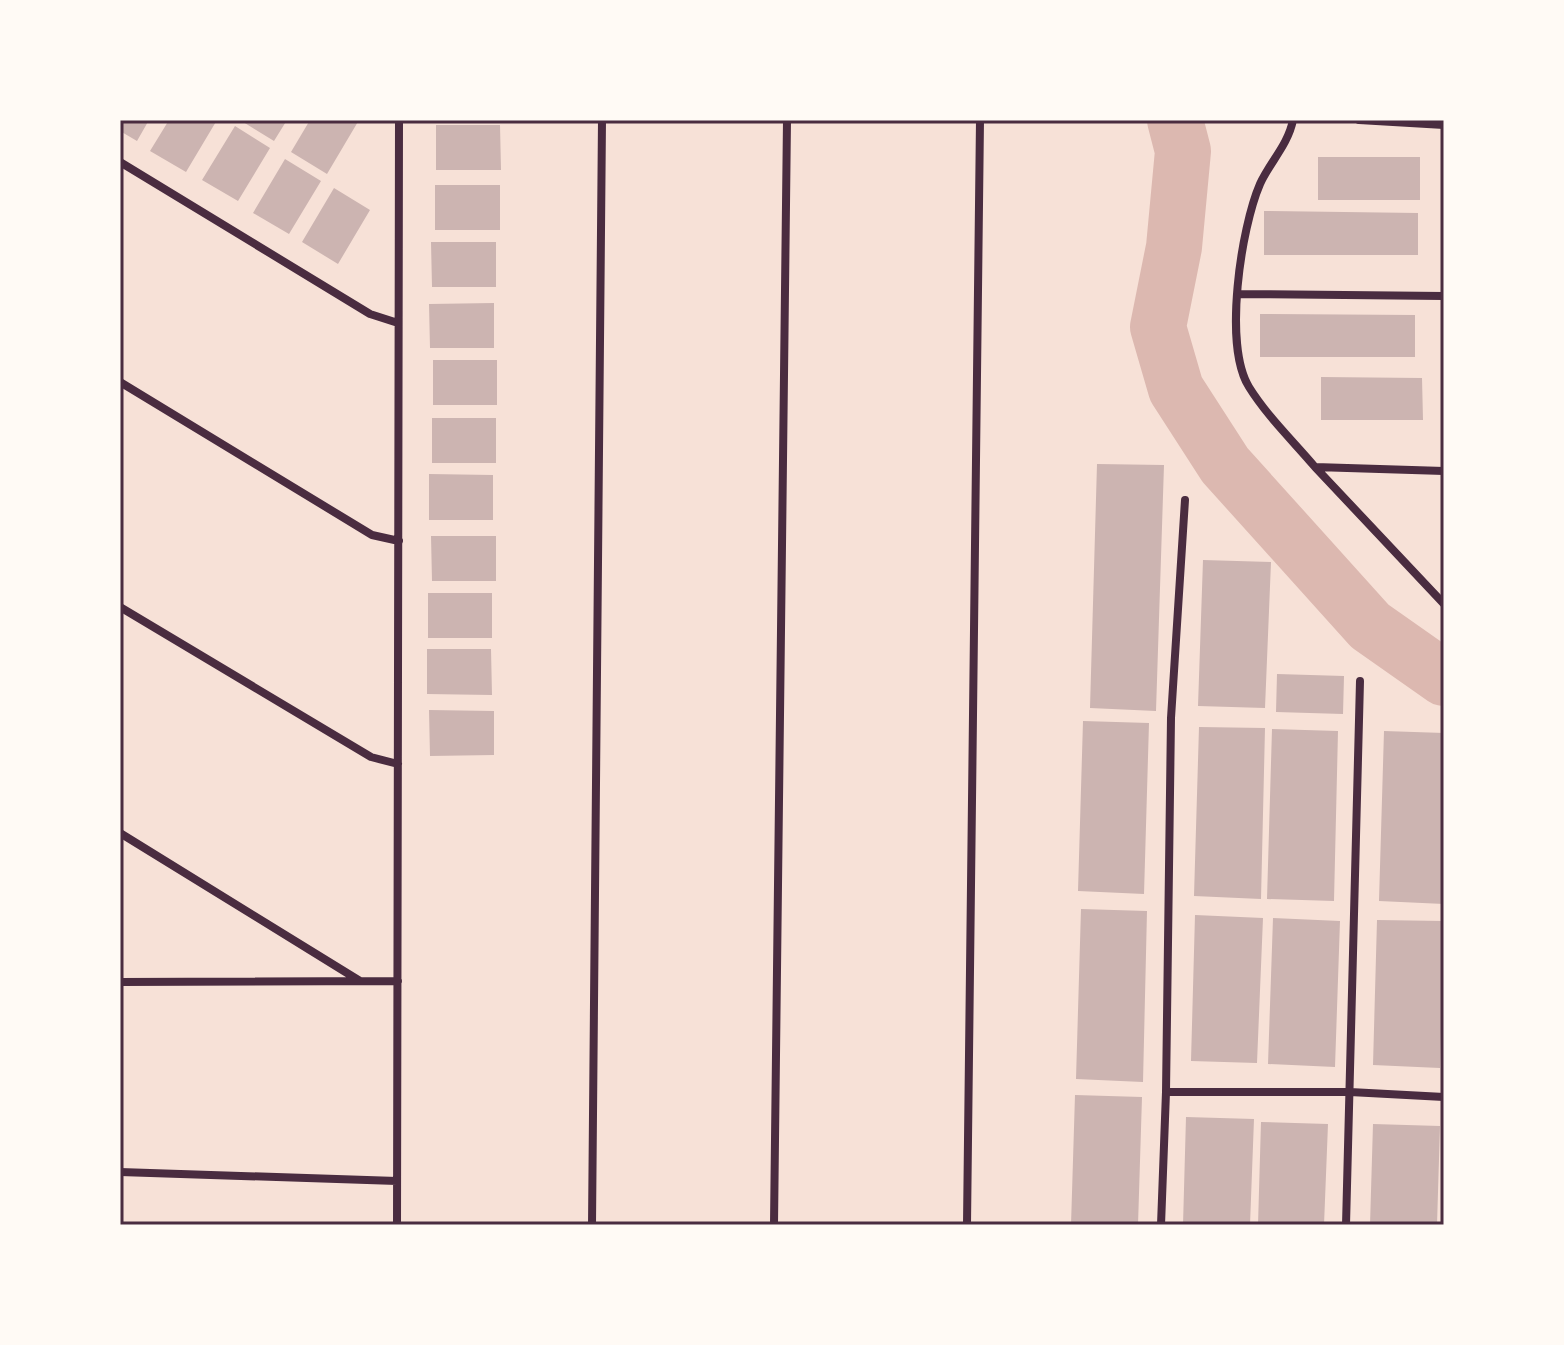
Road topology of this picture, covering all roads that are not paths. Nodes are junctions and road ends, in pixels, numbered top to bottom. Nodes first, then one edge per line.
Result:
1 (399, 120) edge
2 (602, 120) edge
3 (787, 120) edge
4 (980, 120) edge
5 (1293, 120) edge
6 (1359, 120) edge
7 (1444, 125) edge
8 (120, 162) edge
9 (1238, 294) junction
10 (1444, 296) edge
11 (398, 323) junction
12 (120, 382) edge
13 (1315, 467) junction
14 (1444, 471) edge
15 (1185, 500) dead end
16 (399, 541) junction
17 (1444, 604) edge
18 (120, 607) edge
19 (1360, 681) dead end
20 (398, 764) junction
21 (120, 833) edge
22 (360, 981) junction
23 (398, 981) junction
24 (120, 982) edge
25 (1166, 1092) junction
26 (1350, 1092) junction
27 (1444, 1097) edge
28 (120, 1172) edge
29 (397, 1181) junction
30 (397, 1225) edge
31 (592, 1225) edge
32 (774, 1225) edge
33 (967, 1225) edge
34 (1161, 1225) edge
35 (1346, 1225) edge

1 - 11 street
2 - 31 street
3 - 32 street
4 - 33 street
5 - 9 street
6 - 7 street
8 - 11 street
9 - 10 street
9 - 13 street
11 - 16 street
12 - 16 street
13 - 14 street
13 - 17 street
15 - 25 street
16 - 20 street
18 - 20 street
19 - 26 street
20 - 23 street
21 - 22 street
22 - 23 street
22 - 24 street
23 - 29 street
25 - 26 street
25 - 34 street
26 - 27 street
26 - 35 street
28 - 29 street
29 - 30 street

